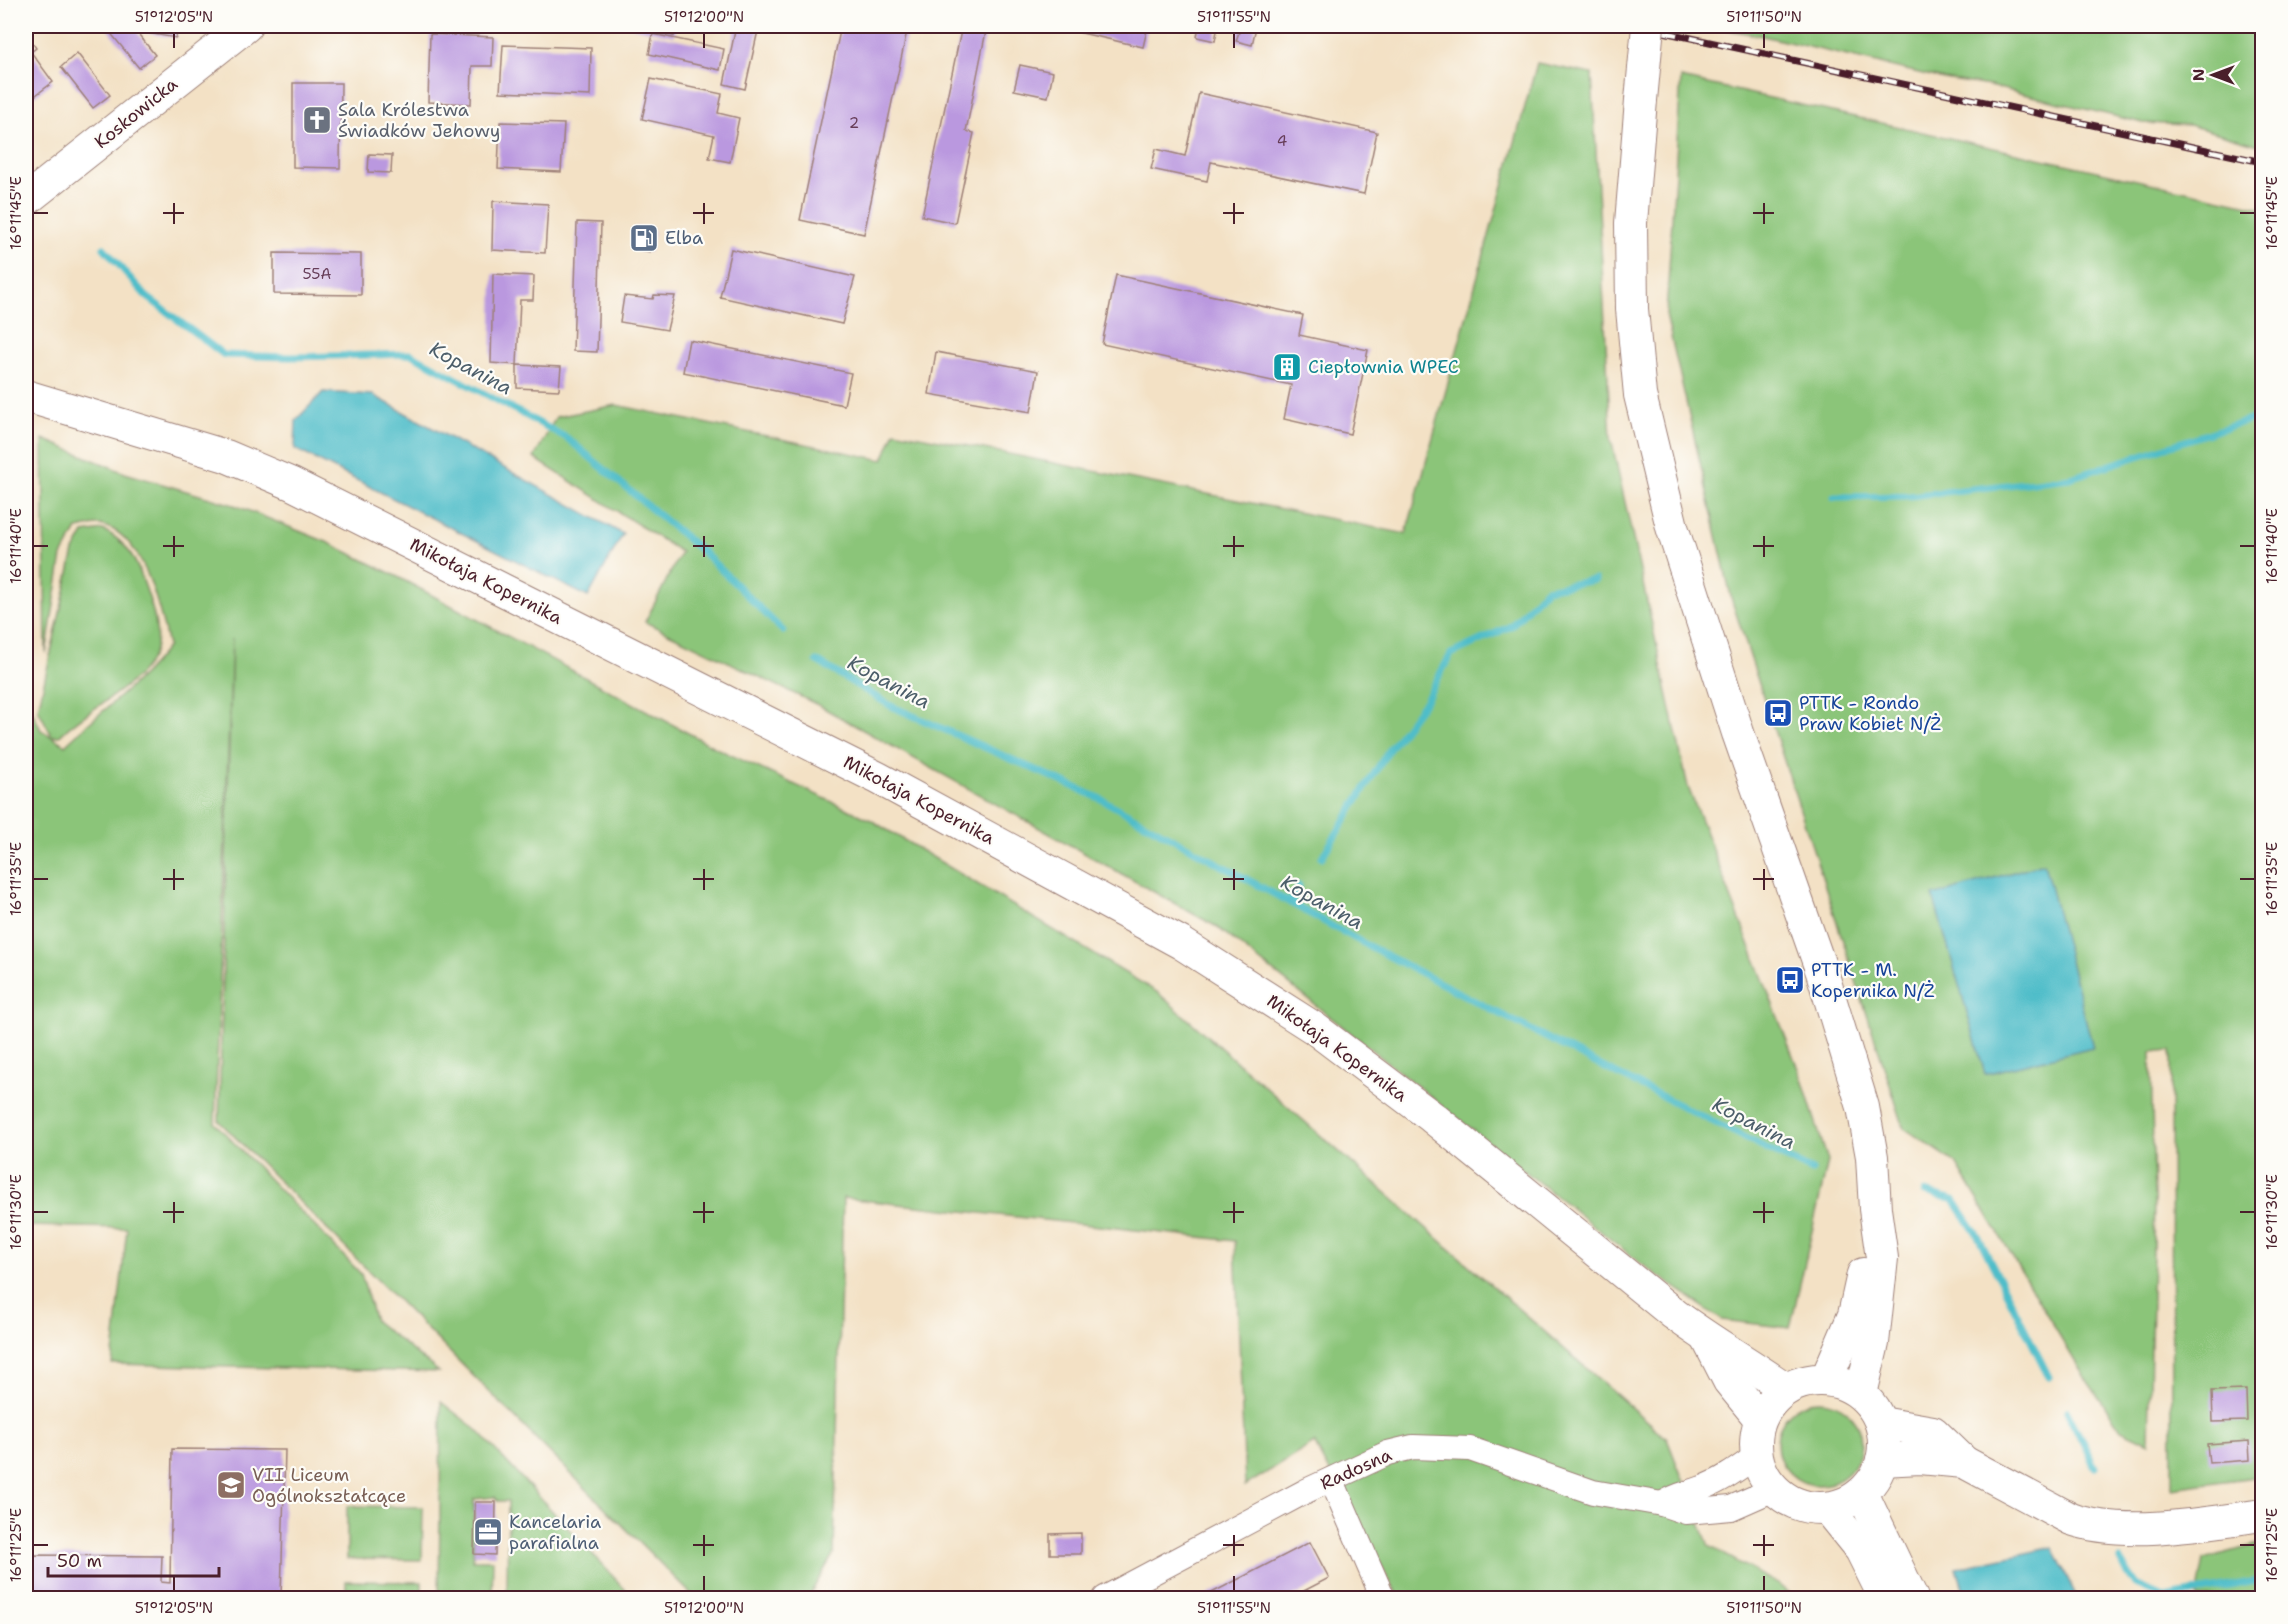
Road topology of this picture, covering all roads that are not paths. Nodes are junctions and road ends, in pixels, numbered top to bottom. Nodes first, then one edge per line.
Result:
1 (246, 26) edge
2 (1648, 26) edge
3 (26, 200) edge
4 (26, 381) edge
5 (38, 399) edge
6 (1875, 1209) junction
7 (1708, 1340) junction
8 (1826, 1380) junction
9 (1786, 1389) junction
10 (1860, 1394) junction
11 (1760, 1419) junction
12 (1881, 1423) junction
13 (1756, 1456) junction
14 (1882, 1460) junction
15 (1964, 1462) junction
16 (1332, 1481) junction
17 (1774, 1490) junction
18 (1862, 1493) junction
19 (1662, 1504) junction
20 (1827, 1508) junction
21 (2262, 1515) edge
22 (1380, 1598) edge
23 (1105, 1599) edge
24 (1885, 1599) edge
25 (1912, 1599) edge

1 - 3 street, Koskowicka
2 - 6 street, bridge
4 - 5 street, Mikołaja Kopernika
5 - 7 street, Mikołaja Kopernika
6 - 8 street
6 - 10 street
7 - 9 street, Mikołaja Kopernika
7 - 11 street, Mikołaja Kopernika
8 - 9 street
8 - 10 street
9 - 11 street
10 - 12 street
11 - 13 street
12 - 14 street
12 - 15 street
13 - 17 street
13 - 19 street
14 - 15 street
14 - 18 street
15 - 21 street
16 - 19 street, Radosna
16 - 22 street
16 - 23 street, Radosna
17 - 19 street, Radosna
17 - 20 street
18 - 20 street
18 - 25 street
20 - 24 street

